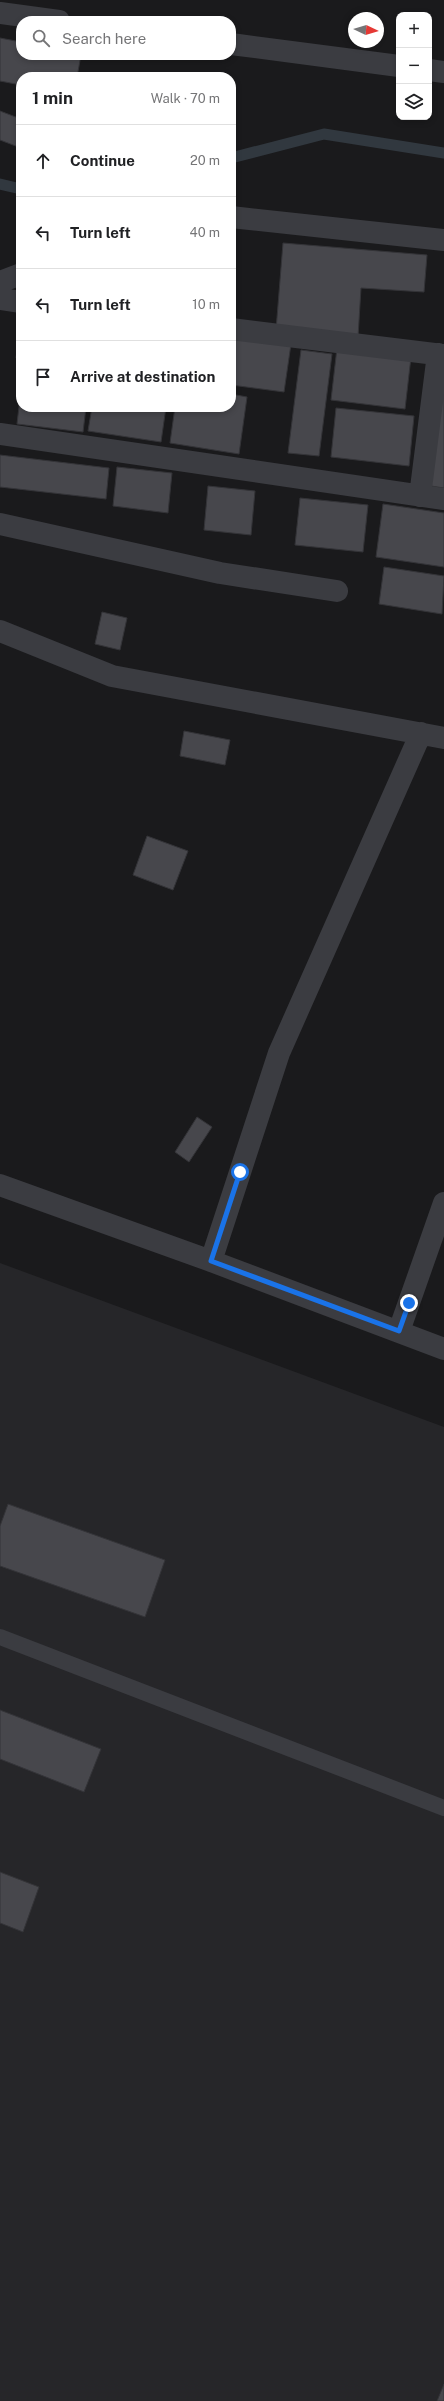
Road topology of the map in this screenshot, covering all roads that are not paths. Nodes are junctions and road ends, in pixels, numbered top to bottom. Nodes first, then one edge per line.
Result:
1 (0, 13) edge
2 (22, 16) edge
3 (236, 45) edge
4 (396, 66) edge
5 (432, 70) edge
6 (444, 72) edge
7 (236, 218) edge
8 (444, 240) edge
9 (16, 276) edge
10 (0, 282) edge
11 (0, 299) edge
12 (16, 301) edge
13 (236, 330) edge
14 (441, 354) edge
15 (0, 434) edge
16 (420, 496) junction
17 (444, 499) edge
18 (0, 524) edge
19 (336, 591) dead end
20 (0, 631) edge
21 (421, 733) junction
22 (444, 738) edge
23 (0, 1185) edge
24 (444, 1203) edge
25 (211, 1261) junction
26 (399, 1331) junction
27 (444, 1349) edge
28 (0, 1637) edge
29 (444, 1808) edge

1 - 2 street
3 - 4 street
5 - 6 street
7 - 8 street
9 - 10 street
11 - 12 street
13 - 14 street
14 - 16 street
15 - 16 street
16 - 17 street
18 - 19 street
20 - 21 street
21 - 22 street
21 - 25 street
23 - 25 street
24 - 26 street
25 - 26 street
26 - 27 street
28 - 29 lane

